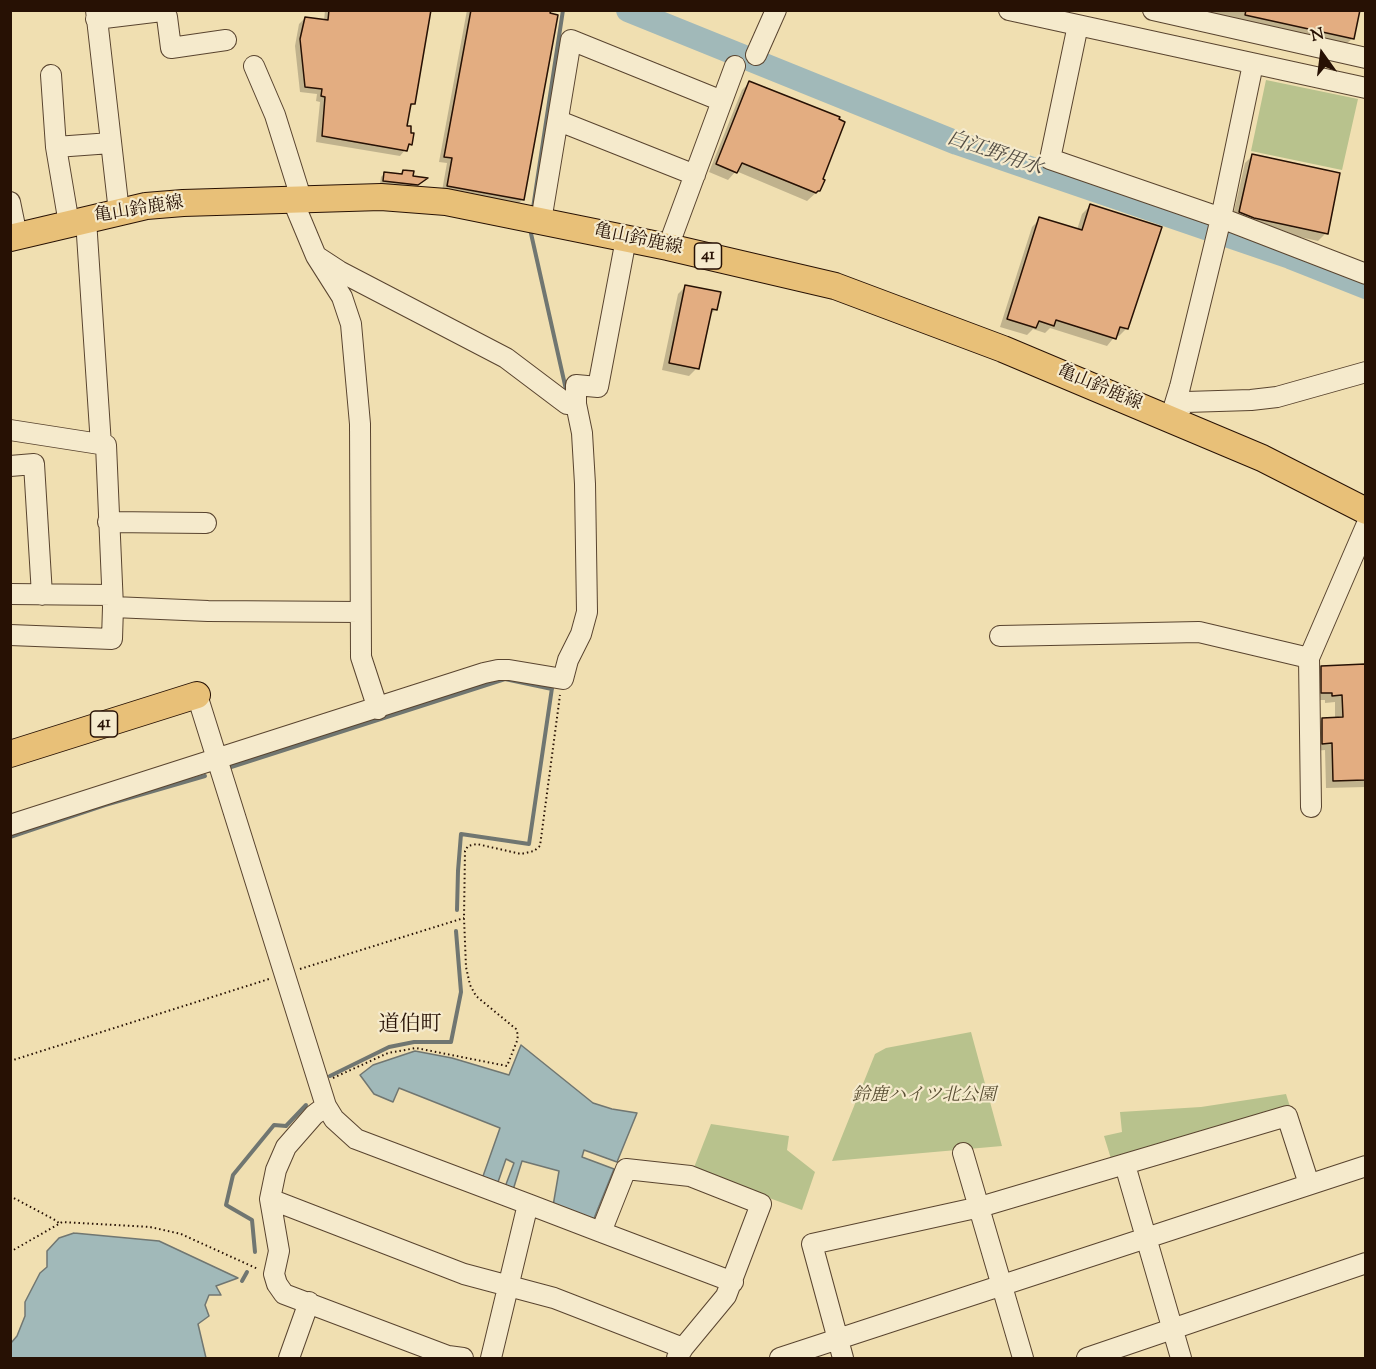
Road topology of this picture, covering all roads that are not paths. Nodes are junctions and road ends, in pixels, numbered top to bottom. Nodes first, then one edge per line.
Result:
1 (1009, 10) edge
2 (1153, 10) edge
3 (773, 11) edge
4 (96, 15) edge
5 (1078, 25) junction
6 (226, 40) dead end
7 (756, 55) dead end
8 (1365, 58) edge
9 (1253, 64) junction
10 (254, 66) dead end
11 (735, 66) dead end
12 (1365, 67) edge
13 (51, 75) dead end
14 (1364, 88) edge
15 (722, 101) junction
16 (559, 121) junction
17 (111, 143) junction
18 (56, 147) junction
19 (695, 175) junction
20 (297, 201) junction
21 (10, 202) edge
22 (119, 212) junction
23 (541, 221) junction
24 (77, 222) junction
25 (1218, 227) junction
26 (14, 237) edge
27 (626, 239) junction
28 (668, 247) junction
29 (316, 256) junction
30 (1365, 274) edge
31 (1365, 372) edge
32 (576, 404) junction
33 (1170, 420) junction
34 (10, 430) edge
35 (101, 445) junction
36 (10, 465) edge
37 (1365, 511) edge
38 (108, 522) junction
39 (206, 523) dead end
40 (1365, 526) edge
41 (10, 594) edge
42 (42, 595) junction
43 (112, 601) junction
44 (360, 612) junction
45 (10, 635) edge
46 (1000, 636) dead end
47 (1309, 658) junction
48 (197, 695) joint
49 (378, 709) junction
50 (10, 754) edge
51 (217, 760) junction
52 (1311, 807) dead end
53 (10, 825) edge
54 (326, 1106) junction
55 (963, 1153) dead end
56 (1125, 1165) junction
57 (1365, 1166) edge
58 (1309, 1184) junction
59 (270, 1199) junction
60 (528, 1204) junction
61 (980, 1207) junction
62 (601, 1232) junction
63 (1147, 1239) junction
64 (1365, 1263) edge
65 (733, 1282) junction
66 (509, 1285) junction
67 (1002, 1286) junction
68 (309, 1302) junction
69 (1173, 1330) junction
70 (841, 1349) edge
71 (680, 1353) edge
72 (289, 1359) edge
73 (463, 1359) edge
74 (491, 1359) edge
75 (780, 1359) edge
76 (1023, 1359) edge
77 (1087, 1359) edge
78 (1181, 1359) edge

1 - 5 street
2 - 8 street
3 - 7 street
4 - 6 street
4 - 17 street
5 - 9 street
5 - 25 street
9 - 14 street
9 - 25 street
10 - 20 street
11 - 15 street
12 - 14 street
13 - 18 street
15 - 16 street
15 - 19 street
16 - 19 street
16 - 23 street
17 - 18 street
17 - 22 street
18 - 24 street
19 - 28 street
20 - 22 main road, 亀山鈴鹿線 / 41
20 - 23 main road, 亀山鈴鹿線 / 41
20 - 29 street
21 - 26 street
22 - 24 main road, 亀山鈴鹿線 / 41
23 - 27 main road, 亀山鈴鹿線 / 41
24 - 26 main road, 亀山鈴鹿線 / 41
24 - 35 street
25 - 30 street
25 - 33 street
27 - 28 main road, 亀山鈴鹿線 / 41
27 - 32 street
28 - 33 main road, 亀山鈴鹿線 / 41
29 - 32 street
29 - 44 street
31 - 33 street
32 - 49 street
33 - 37 main road, 亀山鈴鹿線 / 41
34 - 35 street
35 - 38 street
36 - 42 street
38 - 39 street
38 - 43 street
40 - 47 street
41 - 42 street
42 - 43 street
43 - 44 street
43 - 45 street
44 - 49 street
46 - 47 street
47 - 52 street
48 - 50 main road, 41
48 - 51 street
49 - 51 street
51 - 53 street
51 - 54 street
54 - 59 street
54 - 60 street
55 - 61 street
56 - 58 street
56 - 61 street
56 - 63 street
57 - 58 street
58 - 63 street
59 - 66 street
59 - 68 street
60 - 62 street
60 - 66 street
61 - 67 street
61 - 70 street
62 - 65 street
62 - 65 street
63 - 67 street
63 - 69 street
64 - 69 street
65 - 71 street
66 - 71 street
66 - 74 street
67 - 70 street
67 - 76 street
68 - 72 street
68 - 73 street
69 - 77 street
69 - 78 street
70 - 75 street

